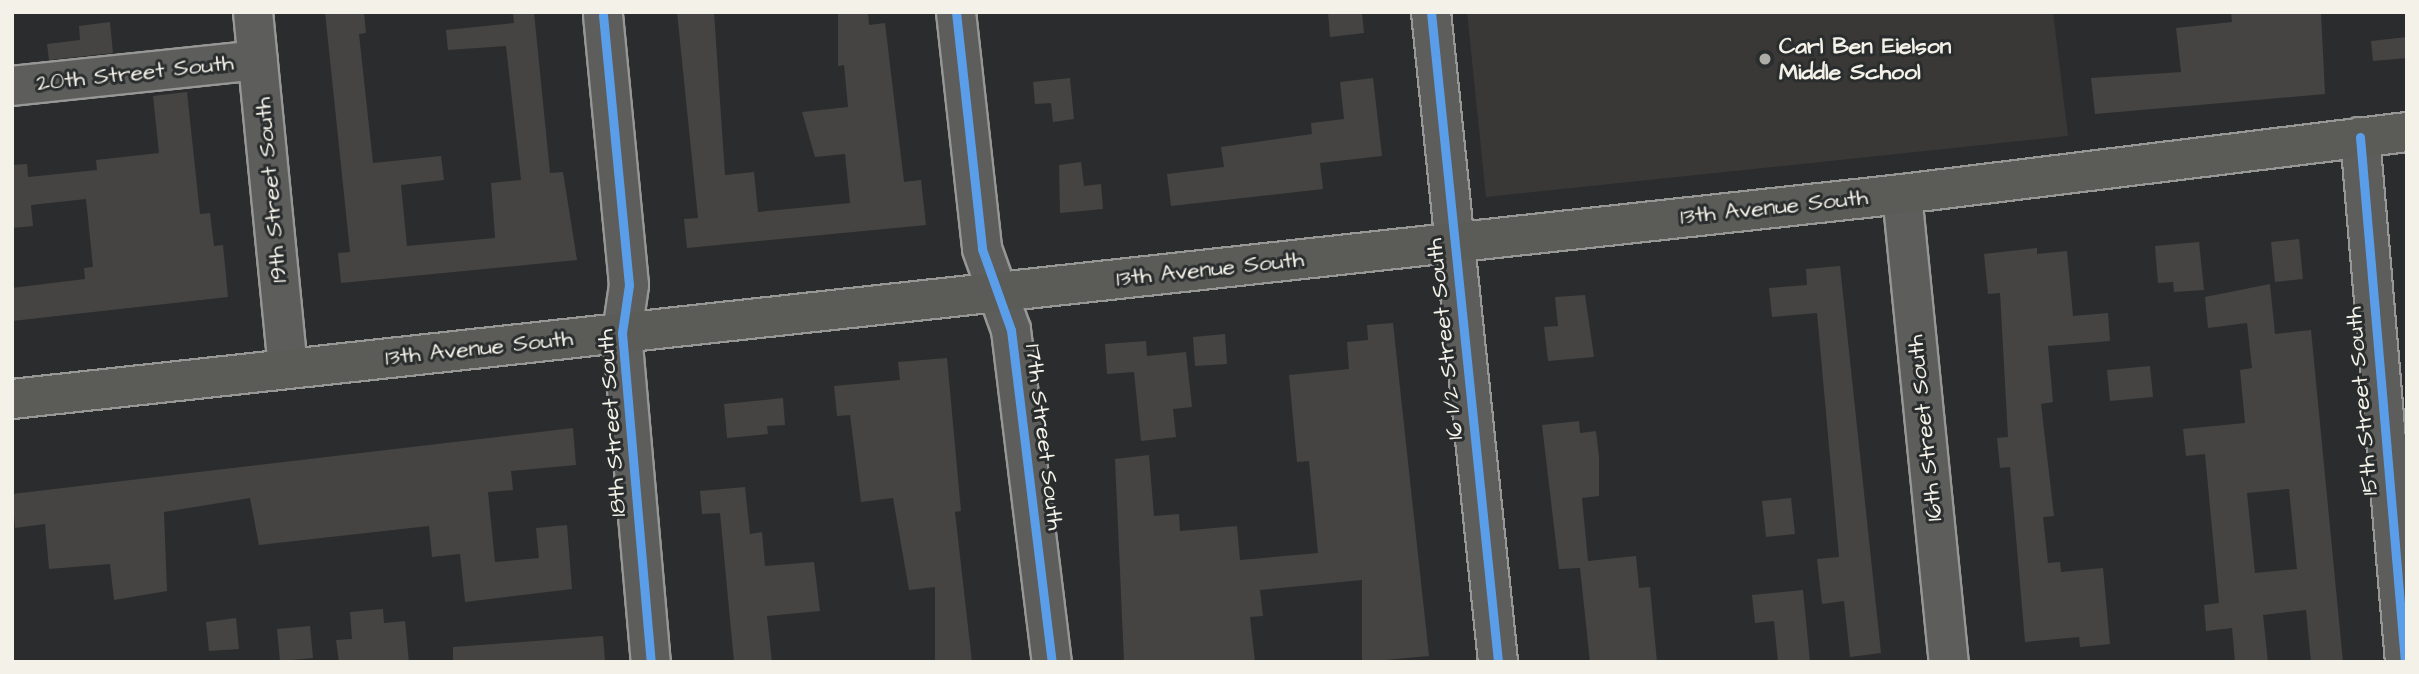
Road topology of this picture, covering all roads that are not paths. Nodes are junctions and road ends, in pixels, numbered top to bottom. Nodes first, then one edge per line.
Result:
1 (253, 12) edge
2 (956, 12) edge
3 (1431, 12) edge
4 (603, 15) dead end
5 (258, 60) junction
6 (12, 86) edge
7 (2407, 132) edge
8 (2360, 137) junction
9 (1902, 194) junction
10 (1454, 242) junction
11 (997, 292) junction
12 (622, 333) junction
13 (288, 368) junction
14 (12, 399) edge
15 (651, 662) edge
16 (1052, 662) edge
17 (1498, 662) edge
18 (1949, 662) edge
19 (2405, 662) edge

1 - 5 street, 19th Street South
2 - 11 street, 17th Street South
3 - 10 street, 16 1/2 Street South
4 - 12 street, 18th Street South
5 - 6 street, 20th Street South
5 - 13 street, 19th Street South
7 - 8 main road, 13th Avenue South
8 - 9 main road, 13th Avenue South
8 - 19 street, 15th Street South
9 - 10 main road, 13th Avenue South
9 - 18 street, 16th Street South
10 - 11 main road, 13th Avenue South
10 - 17 street, 16 1/2 Street South
11 - 12 main road, 13th Avenue South
11 - 16 street, 17th Street South
12 - 13 main road, 13th Avenue South
12 - 15 street, 18th Street South
13 - 14 main road, 13th Avenue South

